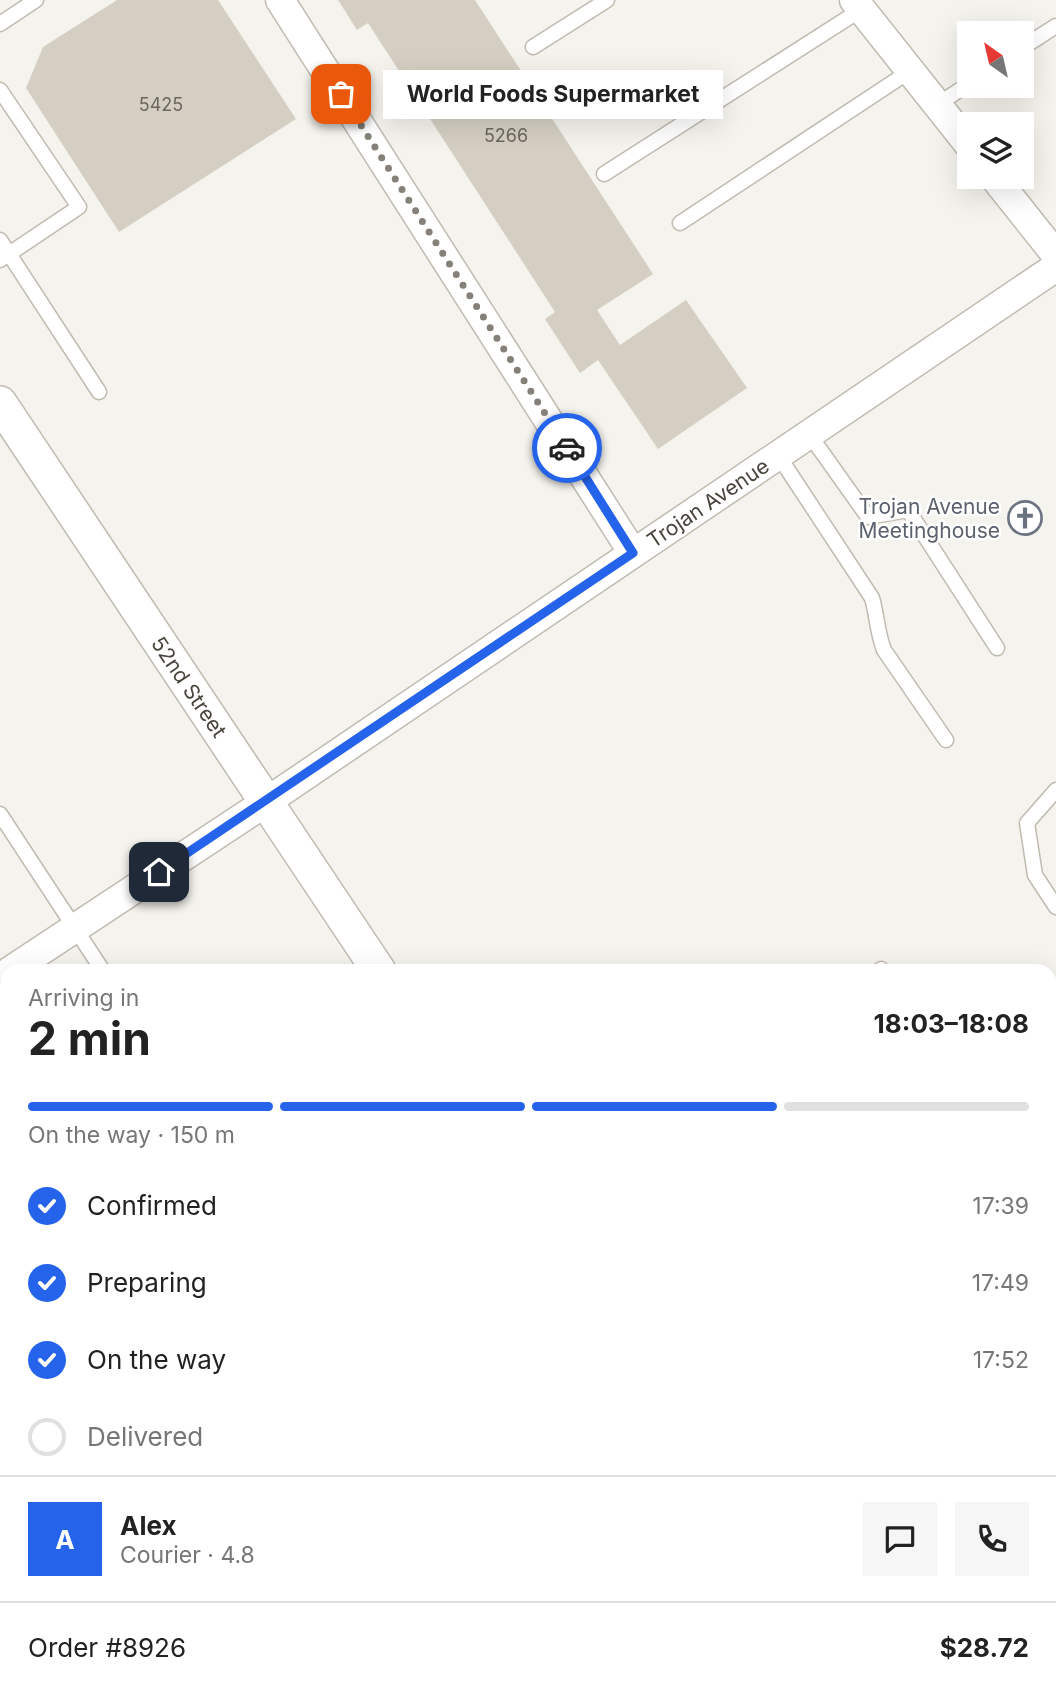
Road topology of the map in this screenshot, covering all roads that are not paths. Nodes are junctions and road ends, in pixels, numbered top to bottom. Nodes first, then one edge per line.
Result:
1 (36, 0) edge
2 (281, 0) edge
3 (607, 0) edge
4 (858, 4) edge
5 (0, 24) edge
6 (1056, 26) edge
7 (1034, 40) edge
8 (533, 47) dead end
9 (910, 71) junction
10 (0, 90) edge
11 (957, 92) edge
12 (937, 105) junction
13 (957, 130) edge
14 (604, 174) dead end
15 (1004, 189) edge
16 (680, 223) dead end
17 (0, 240) edge
18 (1056, 255) edge
19 (5, 257) edge
20 (1056, 267) edge
21 (99, 392) dead end
22 (0, 403) edge
23 (809, 434) junction
24 (778, 455) junction
25 (633, 553) junction
26 (998, 648) dead end
27 (946, 740) dead end
28 (1056, 790) edge
29 (266, 802) junction
30 (0, 814) edge
31 (1056, 906) edge
32 (75, 928) junction
33 (20, 964) edge
34 (98, 964) edge
35 (374, 964) edge

1 - 5 lane
2 - 25 street
3 - 8 lane
4 - 9 street
4 - 14 lane
6 - 7 lane
9 - 12 street
9 - 16 lane
10 - 19 lane
11 - 12 lane
12 - 13 street
15 - 18 street
17 - 19 lane
19 - 21 lane
20 - 23 street, Trojan Avenue
22 - 29 street, 52nd Street
23 - 24 street, Trojan Avenue
23 - 26 lane
24 - 25 street, Trojan Avenue
24 - 27 lane
25 - 29 street, Trojan Avenue
28 - 31 lane
29 - 32 street, Trojan Avenue
29 - 35 street, 52nd Street
30 - 32 lane
32 - 33 street, Trojan Avenue
32 - 34 lane

